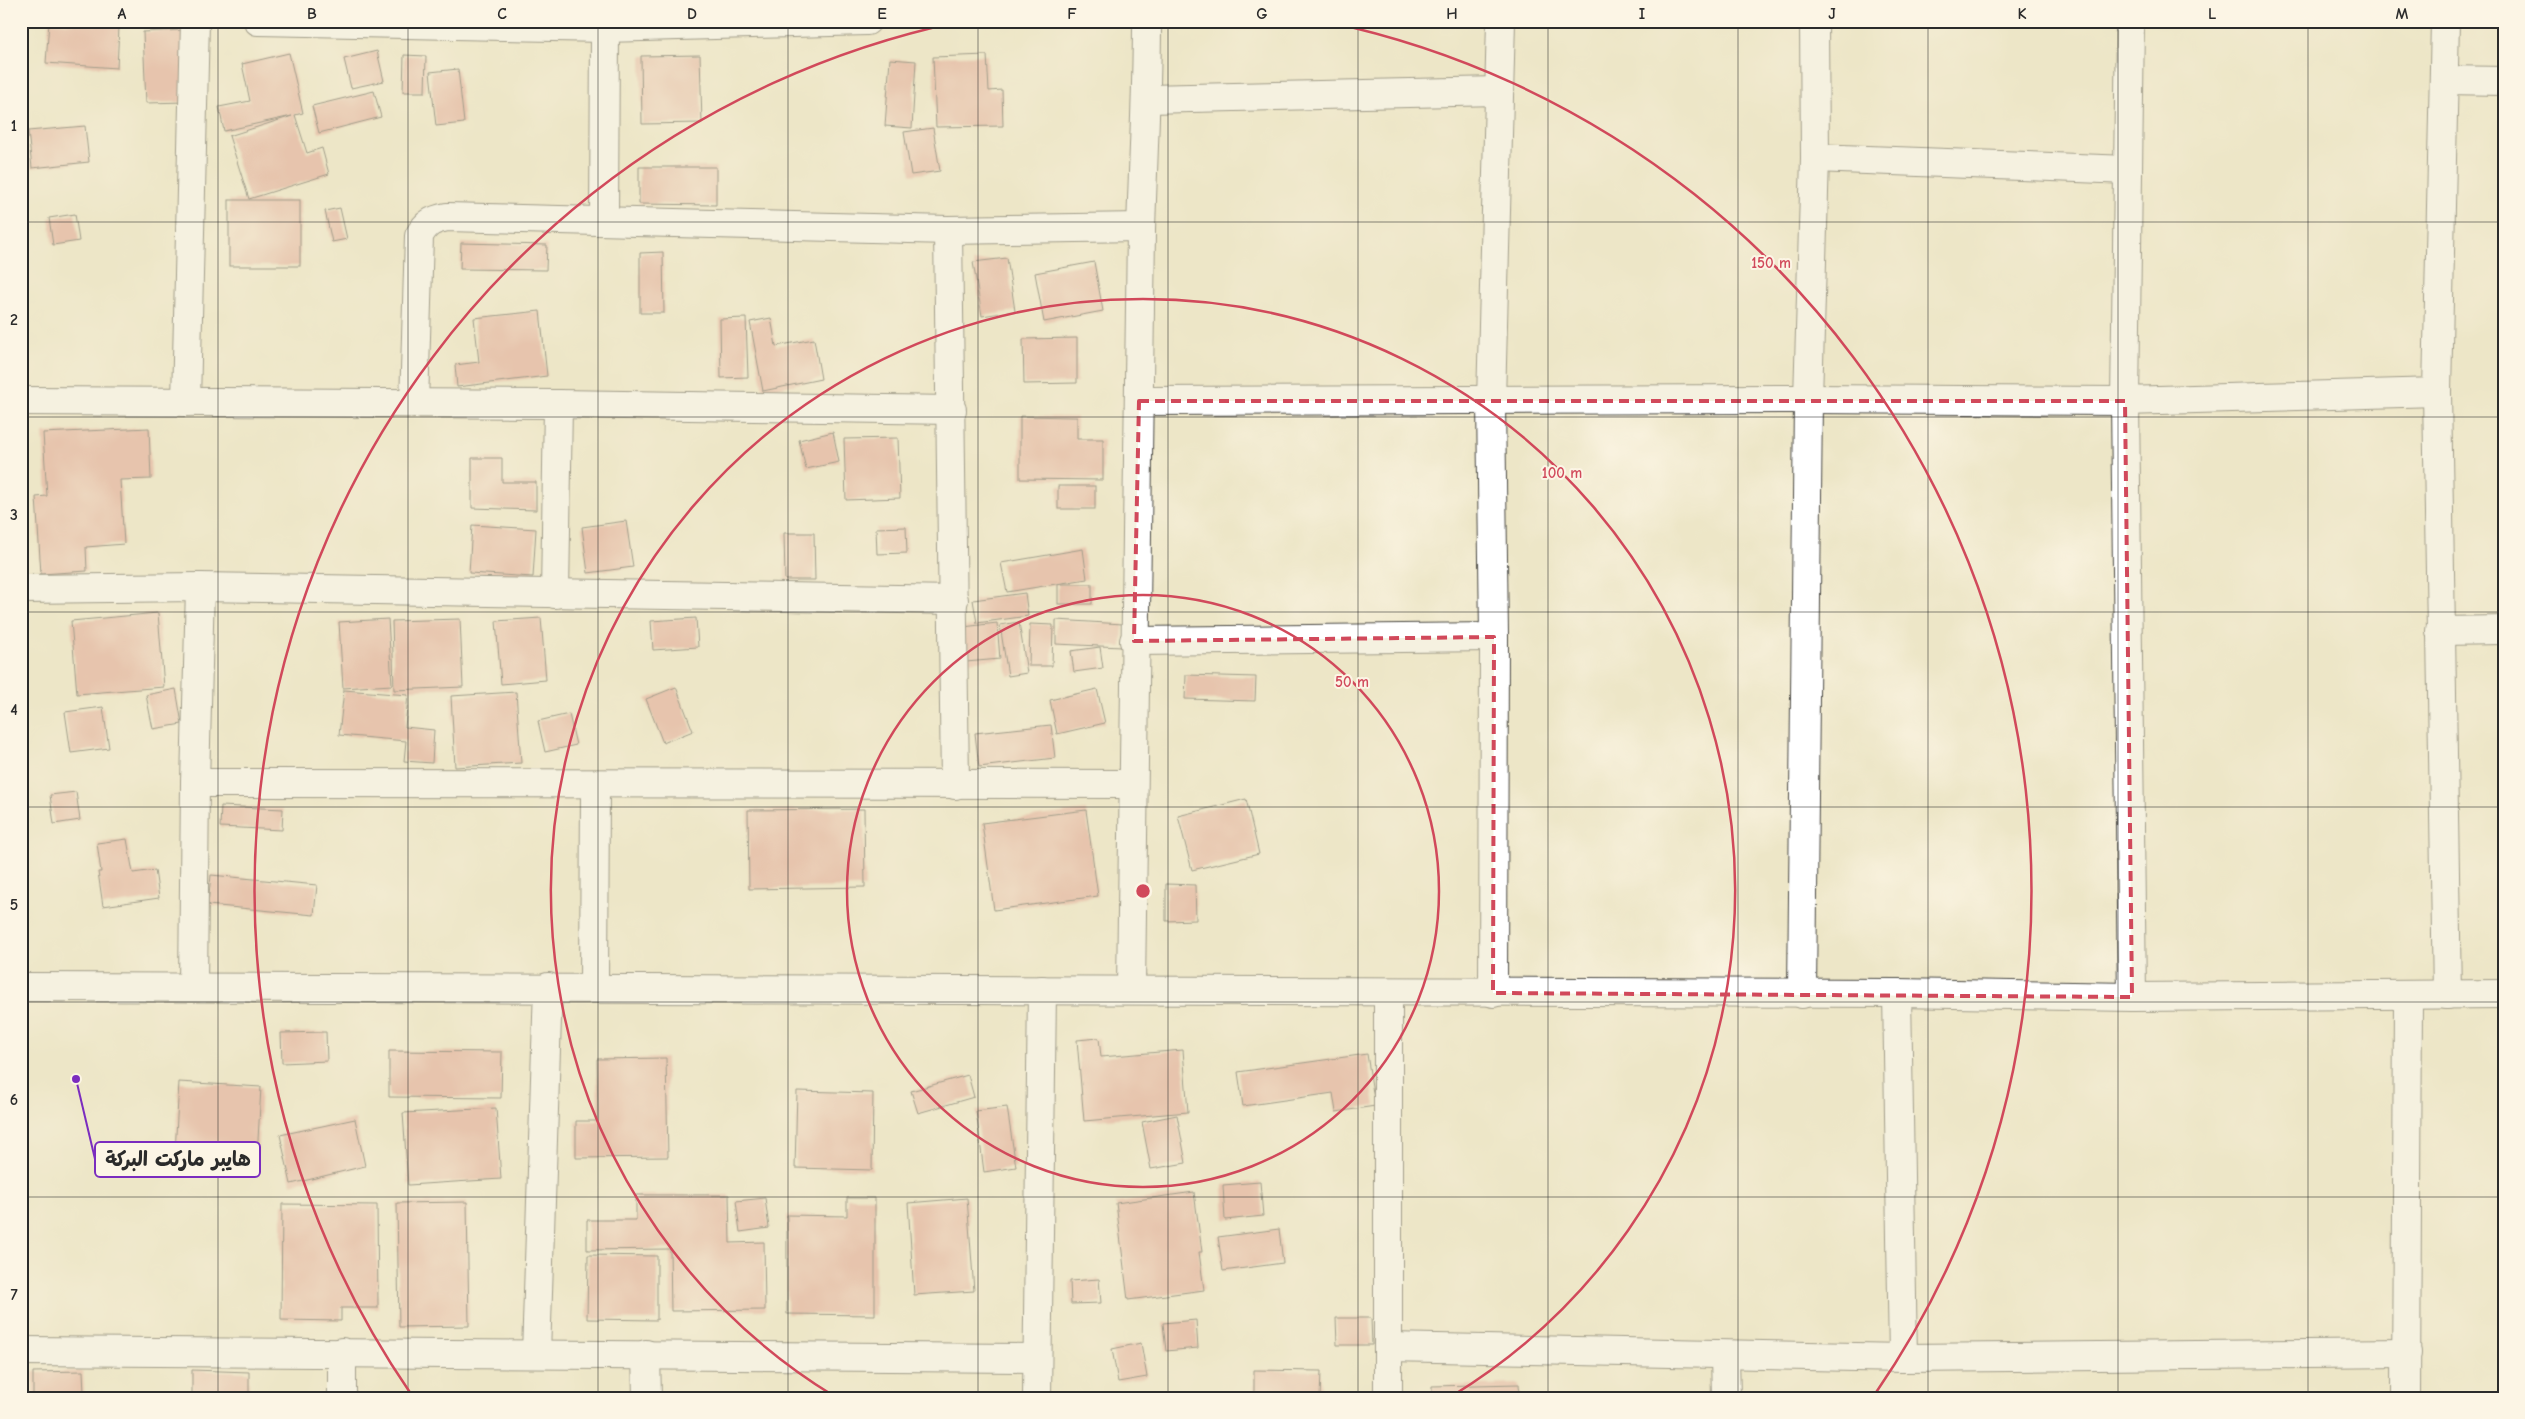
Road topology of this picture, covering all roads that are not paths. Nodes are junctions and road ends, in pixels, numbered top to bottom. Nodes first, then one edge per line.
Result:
1 (195, 21) edge
2 (258, 21) edge
3 (867, 21) edge
4 (1147, 21) edge
5 (1501, 21) edge
6 (1814, 21) edge
7 (2130, 21) edge
8 (2444, 21) edge
9 (605, 28) junction
10 (2444, 80) junction
11 (2504, 81) edge
12 (1499, 91) junction
13 (1148, 99) junction
14 (1815, 158) junction
15 (2128, 170) junction
16 (604, 221) junction
17 (1141, 227) junction
18 (948, 230) junction
19 (2437, 392) junction
20 (1808, 398) junction
21 (21, 401) edge
22 (1139, 401) junction
23 (1491, 401) junction
24 (2125, 401) junction
25 (186, 402) junction
26 (414, 404) junction
27 (558, 404) junction
28 (952, 410) junction
29 (200, 587) junction
30 (21, 589) edge
31 (555, 594) junction
32 (954, 600) junction
33 (2504, 630) edge
34 (2440, 631) junction
35 (1494, 638) junction
36 (1134, 641) junction
37 (195, 783) junction
38 (596, 784) junction
39 (1132, 784) junction
40 (955, 785) junction
41 (21, 987) edge
42 (193, 987) junction
43 (548, 987) junction
44 (594, 988) junction
45 (1042, 990) junction
46 (1131, 990) junction
47 (1388, 993) junction
48 (1493, 993) junction
49 (1897, 993) junction
50 (1802, 994) junction
51 (2504, 994) edge
52 (2408, 995) junction
53 (2447, 995) junction
54 (2132, 997) junction
55 (1388, 1346) junction
56 (21, 1351) edge
57 (342, 1352) junction
58 (2407, 1353) junction
59 (536, 1354) junction
60 (646, 1354) junction
61 (1725, 1356) junction
62 (1037, 1358) junction
63 (1903, 1358) junction
64 (342, 1398) edge
65 (647, 1398) edge
66 (1037, 1398) edge
67 (1388, 1398) edge
68 (1726, 1398) edge
69 (2406, 1398) edge

1 - 25 street
2 - 9 street
3 - 9 street
4 - 13 street
5 - 12 street
6 - 14 street
7 - 15 street
8 - 10 street
9 - 16 street
10 - 11 street
10 - 19 street
12 - 13 street
12 - 23 street
13 - 17 street
14 - 15 street
14 - 20 street
15 - 24 street
16 - 18 street
16 - 26 street
17 - 18 street
17 - 22 street
18 - 28 street
19 - 24 street
19 - 34 street
20 - 23 street
20 - 24 street
20 - 50 street
21 - 25 street
22 - 23 street
22 - 36 street
23 - 35 street
24 - 54 street
25 - 26 street
26 - 27 street
27 - 28 street
27 - 31 street
28 - 32 street
29 - 30 street
29 - 31 street
29 - 37 street
31 - 32 street
32 - 40 street
33 - 34 street
34 - 53 street
35 - 36 street
35 - 48 street
36 - 39 street
37 - 38 street
37 - 42 street
38 - 40 street
38 - 44 street
39 - 40 street
39 - 46 street
41 - 42 street
42 - 43 street
43 - 44 street
43 - 59 street
44 - 45 street
45 - 46 street
45 - 62 street
46 - 47 street
47 - 48 street
47 - 55 street
48 - 50 street
49 - 50 street
49 - 54 street
49 - 63 street
51 - 53 street
52 - 53 street
52 - 54 street
52 - 58 street
55 - 61 street
55 - 67 street
56 - 57 street
57 - 59 street
57 - 64 street
58 - 63 street
58 - 69 street
59 - 60 street
60 - 62 street
60 - 65 street
61 - 63 street
61 - 68 street
62 - 66 street

